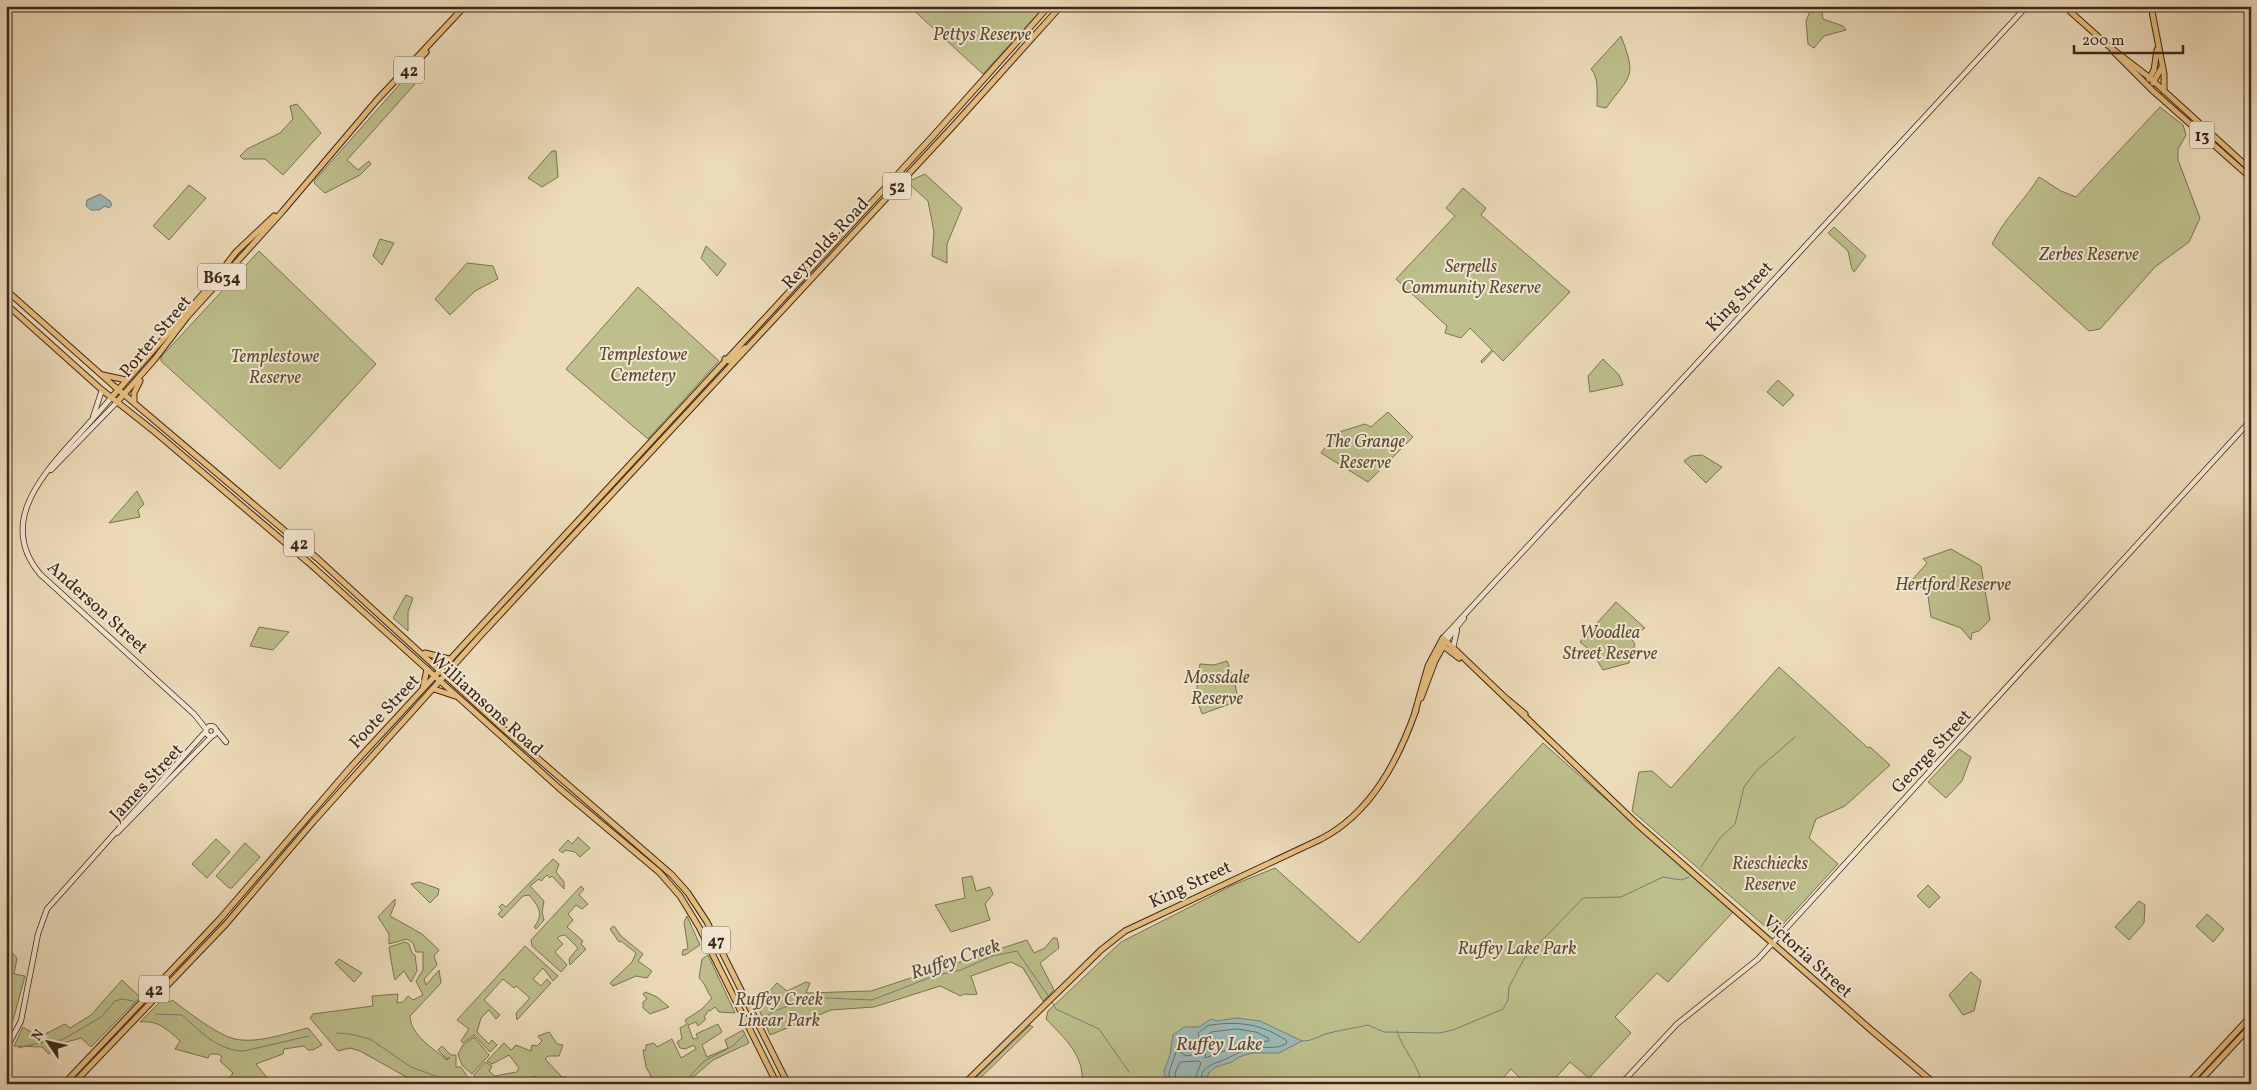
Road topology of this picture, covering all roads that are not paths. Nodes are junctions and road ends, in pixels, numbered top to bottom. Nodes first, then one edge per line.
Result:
1 (464, 6) edge
2 (469, 6) edge
3 (1049, 6) edge
4 (1061, 6) edge
5 (2027, 6) edge
6 (2064, 6) edge
7 (2151, 6) edge
8 (2157, 47) junction
9 (2111, 48) junction
10 (2162, 65) junction
11 (2152, 80) junction
12 (2149, 88) junction
13 (2164, 91) junction
14 (349, 134) junction
15 (2251, 170) edge
16 (2251, 178) edge
17 (308, 181) junction
18 (7, 292) edge
19 (6, 304) edge
20 (755, 327) junction
21 (761, 332) junction
22 (748, 347) junction
23 (726, 359) junction
24 (731, 365) joint
25 (146, 369) junction
26 (100, 374) junction
27 (127, 380) junction
28 (102, 390) junction
29 (118, 390) junction
30 (124, 394) junction
31 (111, 398) junction
32 (117, 402) junction
33 (134, 402) junction
34 (92, 420) junction
35 (2250, 422) edge
36 (38, 480) junction
37 (595, 501) junction
38 (26, 502) joint
39 (602, 506) junction
40 (1472, 606) junction
41 (1466, 616) junction
42 (481, 624) junction
43 (487, 629) junction
44 (1443, 642) junction
45 (1453, 648) junction
46 (422, 652) junction
47 (1438, 654) junction
48 (1457, 657) junction
49 (449, 659) junction
50 (426, 669) junction
51 (441, 669) junction
52 (446, 674) junction
53 (435, 676) junction
54 (441, 682) junction
55 (1492, 687) junction
56 (434, 689) junction
57 (420, 693) junction
58 (458, 697) junction
59 (1416, 712) junction
60 (194, 714) junction
61 (211, 726) junction
62 (206, 730) junction
63 (214, 734) junction
64 (190, 753) junction
65 (350, 768) junction
66 (355, 774) junction
67 (598, 810) junction
68 (592, 816) junction
69 (306, 818) junction
70 (313, 822) junction
71 (292, 834) junction
72 (298, 839) junction
73 (228, 909) junction
74 (234, 915) junction
75 (1772, 942) junction
76 (145, 998) junction
77 (151, 1003) junction
78 (2251, 1016) edge
79 (2251, 1026) edge
80 (6, 1049) edge
81 (64, 1084) edge
82 (73, 1084) edge
83 (777, 1084) edge
84 (788, 1084) edge
85 (964, 1084) edge
86 (1621, 1084) edge
87 (1935, 1084) edge
88 (2188, 1084) edge
89 (2197, 1084) edge

1 - 14 main road, Porter Street / 42
2 - 14 main road, Porter Street / 42
3 - 20 main road, Reynolds Road / 52
4 - 21 main road, Reynolds Road / 52
5 - 40 main road, King Street
6 - 9 main road
7 - 8 main road
8 - 10 main road
8 - 11 main road
9 - 11 main road
9 - 12 main road
10 - 11 main road
10 - 13 main road
11 - 12 main road
11 - 13 main road
12 - 16 main road, 13
13 - 15 main road, 13
14 - 17 main road, Porter Street / 42
17 - 25 main road, Porter Street / B634
17 - 27 main road, Porter Street / B634
18 - 26 main road, Williamsons Road
19 - 28 main road, Williamsons Road
20 - 21 main road
20 - 23 main road, Reynolds Road / 52
21 - 22 main road, Reynolds Road / 52
22 - 23 main road
22 - 24 main road, Reynolds Road / 52
23 - 37 main road, Foote Street / 52
24 - 39 main road, Foote Street / 52
25 - 30 main road, Porter Street
25 - 33 main road
26 - 27 main road
26 - 29 main road, Williamsons Road
27 - 29 main road, Porter Street
28 - 31 main road, Williamsons Road
28 - 34 main road
29 - 30 main road, Williamsons Road
29 - 31 main road, Porter Street
30 - 32 main road, Porter Street
30 - 33 main road, Williamsons Road
31 - 32 main road, Williamsons Road / 42
31 - 34 main road, Porter Street
32 - 36 main road, Porter Street
32 - 50 main road, Williamsons Road / 42
33 - 46 main road, Williamsons Road / 42
34 - 36 main road, Porter Street
35 - 75 main road, George Street
36 - 38 main road, Porter Street
37 - 39 main road
37 - 42 main road, Foote Street / 52
38 - 60 main road, Anderson Street
39 - 43 main road, Foote Street / 52
40 - 41 main road, King Street
40 - 44 main road, King Street
41 - 44 main road, King Street
41 - 45 main road
42 - 43 main road
42 - 49 main road, Foote Street / 52
43 - 52 main road, Foote Street / 52
44 - 45 main road, Victoria Street
44 - 47 main road, King Street
44 - 48 main road, Victoria Street
44 - 59 main road, King Street
45 - 55 main road, Victoria Street
46 - 49 main road
46 - 51 main road, Williamsons Road / 42
47 - 48 main road
47 - 59 main road, King Street
48 - 55 main road, Victoria Street
49 - 51 main road, Foote Street / 52
50 - 53 main road, Williamsons Road / 42
50 - 57 main road
51 - 52 main road, Williamsons Road / 42
51 - 53 main road, Foote Street / 52
52 - 54 main road, Foote Street / 42
52 - 67 main road, Williamsons Road / 47
53 - 54 main road, Williamsons Road / 47
53 - 57 main road, Foote Street / 42
54 - 56 main road, Foote Street / 42
54 - 58 main road, Williamsons Road / 47
55 - 75 main road, Victoria Street
56 - 58 main road
56 - 66 main road, Foote Street / 42
57 - 65 main road, Foote Street / 42
58 - 68 main road, Williamsons Road / 47
59 - 85 main road, King Street
60 - 61 main road, Anderson Street
60 - 62 main road, Anderson Street
61 - 62 main road, James Street
61 - 63 main road, Anderson Street
62 - 63 main road, Anderson Street
62 - 64 main road, James Street
63 - 64 main road, James Street
64 - 80 main road, James Street
65 - 66 main road
65 - 69 main road, Foote Street / 42
66 - 70 main road, Foote Street / 42
67 - 68 main road
67 - 84 main road, Williamsons Road / 47
68 - 83 main road, Williamsons Road / 47
69 - 70 main road
69 - 71 main road, Foote Street / 42
70 - 72 main road, Foote Street / 42
71 - 72 main road
71 - 73 main road, Foote Street / 42
72 - 74 main road, Foote Street / 42
73 - 74 main road
73 - 76 main road, Foote Street / 42
74 - 77 main road, Foote Street / 42
75 - 86 main road, George Street
75 - 87 main road, Victoria Street
76 - 77 main road
76 - 81 main road, Foote Street / 42
77 - 82 main road, Foote Street / 42
78 - 88 main road
79 - 89 main road

